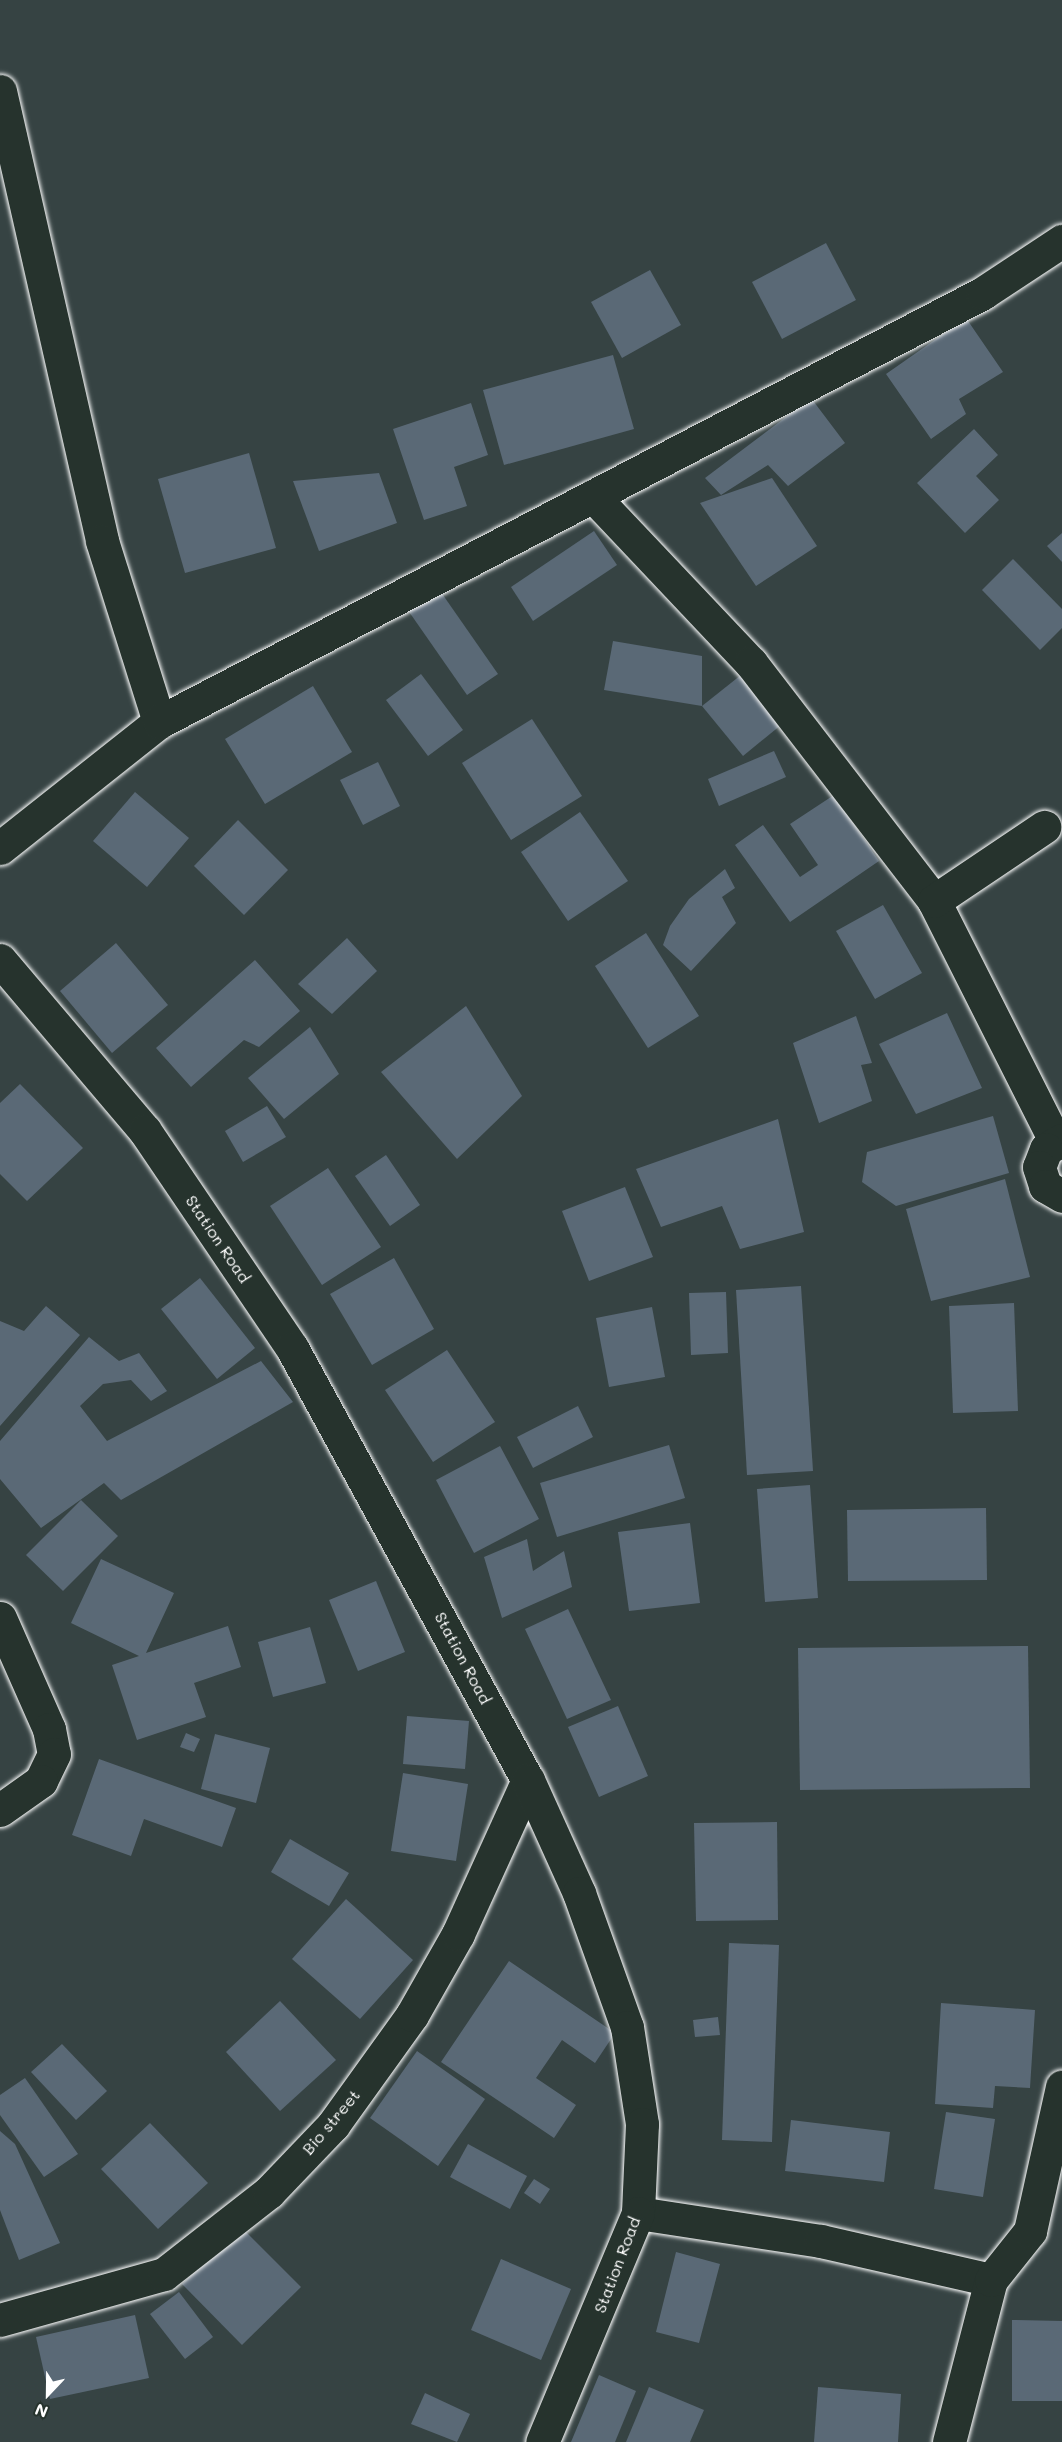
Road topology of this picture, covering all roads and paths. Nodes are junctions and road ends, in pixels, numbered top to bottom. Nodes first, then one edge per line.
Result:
1 (0, 92) edge
2 (1062, 241) edge
3 (592, 496) junction
4 (159, 722) junction
5 (1044, 827) dead end
6 (0, 848) edge
7 (934, 901) junction
8 (0, 960) edge
9 (1059, 1141) edge
10 (1062, 1196) edge
11 (0, 1618) edge
12 (528, 1780) junction
13 (0, 1810) edge
14 (1062, 2087) edge
15 (638, 2213) junction
16 (991, 2280) junction
17 (0, 2320) edge
18 (542, 2442) edge
19 (949, 2442) edge

1 - 4 street
2 - 3 street
3 - 4 street
3 - 7 street
4 - 6 street
5 - 7 street
7 - 9 street
8 - 12 street, Station Road
9 - 10 street
11 - 13 street
12 - 15 street, Station Road
12 - 17 street, Bio street
14 - 16 street
15 - 16 street
15 - 18 street, Station Road
16 - 19 street

